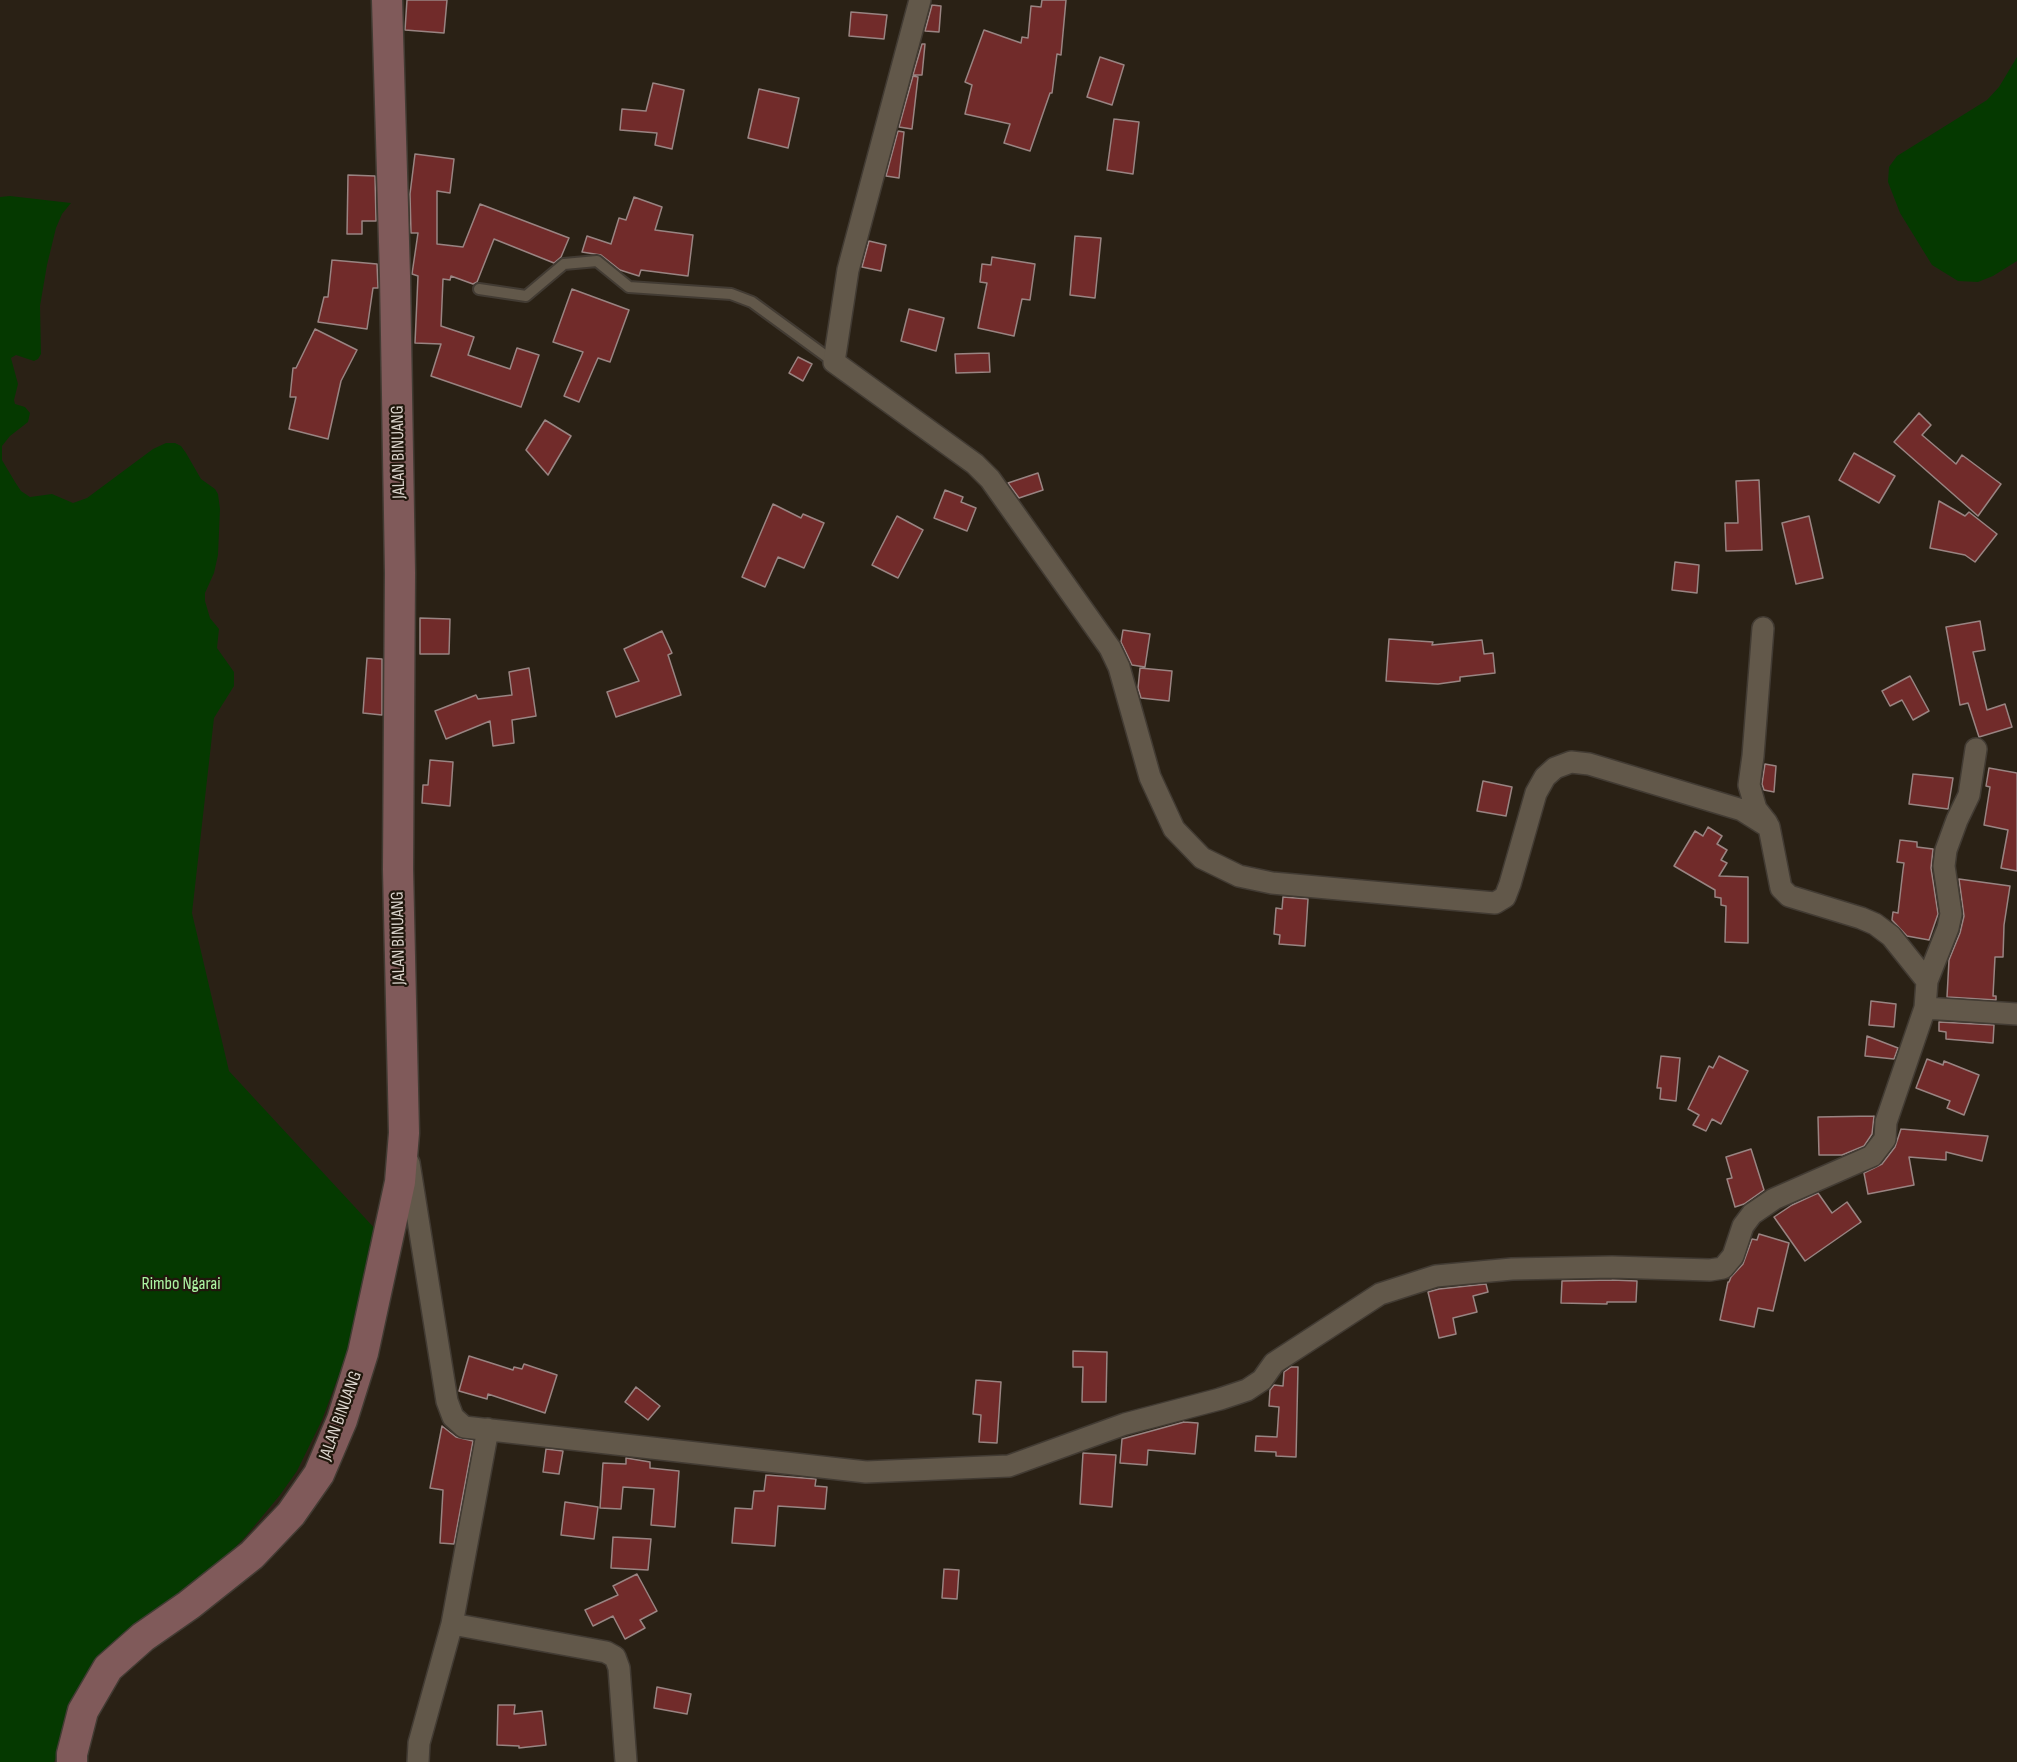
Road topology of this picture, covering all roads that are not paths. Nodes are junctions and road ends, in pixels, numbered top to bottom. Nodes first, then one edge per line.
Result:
1 (387, 0) edge
2 (920, 0) edge
3 (479, 289) dead end
4 (834, 362) junction
5 (1763, 628) dead end
6 (1976, 748) dead end
7 (1769, 827) junction
8 (1928, 981) junction
9 (1925, 1008) junction
10 (2017, 1014) edge
11 (404, 1133) junction
12 (488, 1429) junction
13 (452, 1624) junction
14 (72, 1762) edge
15 (418, 1762) edge
16 (626, 1762) edge

1 - 11 main road, JALAN BINUANG
2 - 4 street
3 - 4 lane
4 - 7 street
5 - 7 street
6 - 8 street
7 - 8 street
8 - 9 street
9 - 10 street
9 - 12 street
11 - 12 street
11 - 14 main road, JALAN BINUANG
12 - 13 street
13 - 15 street
13 - 16 street

